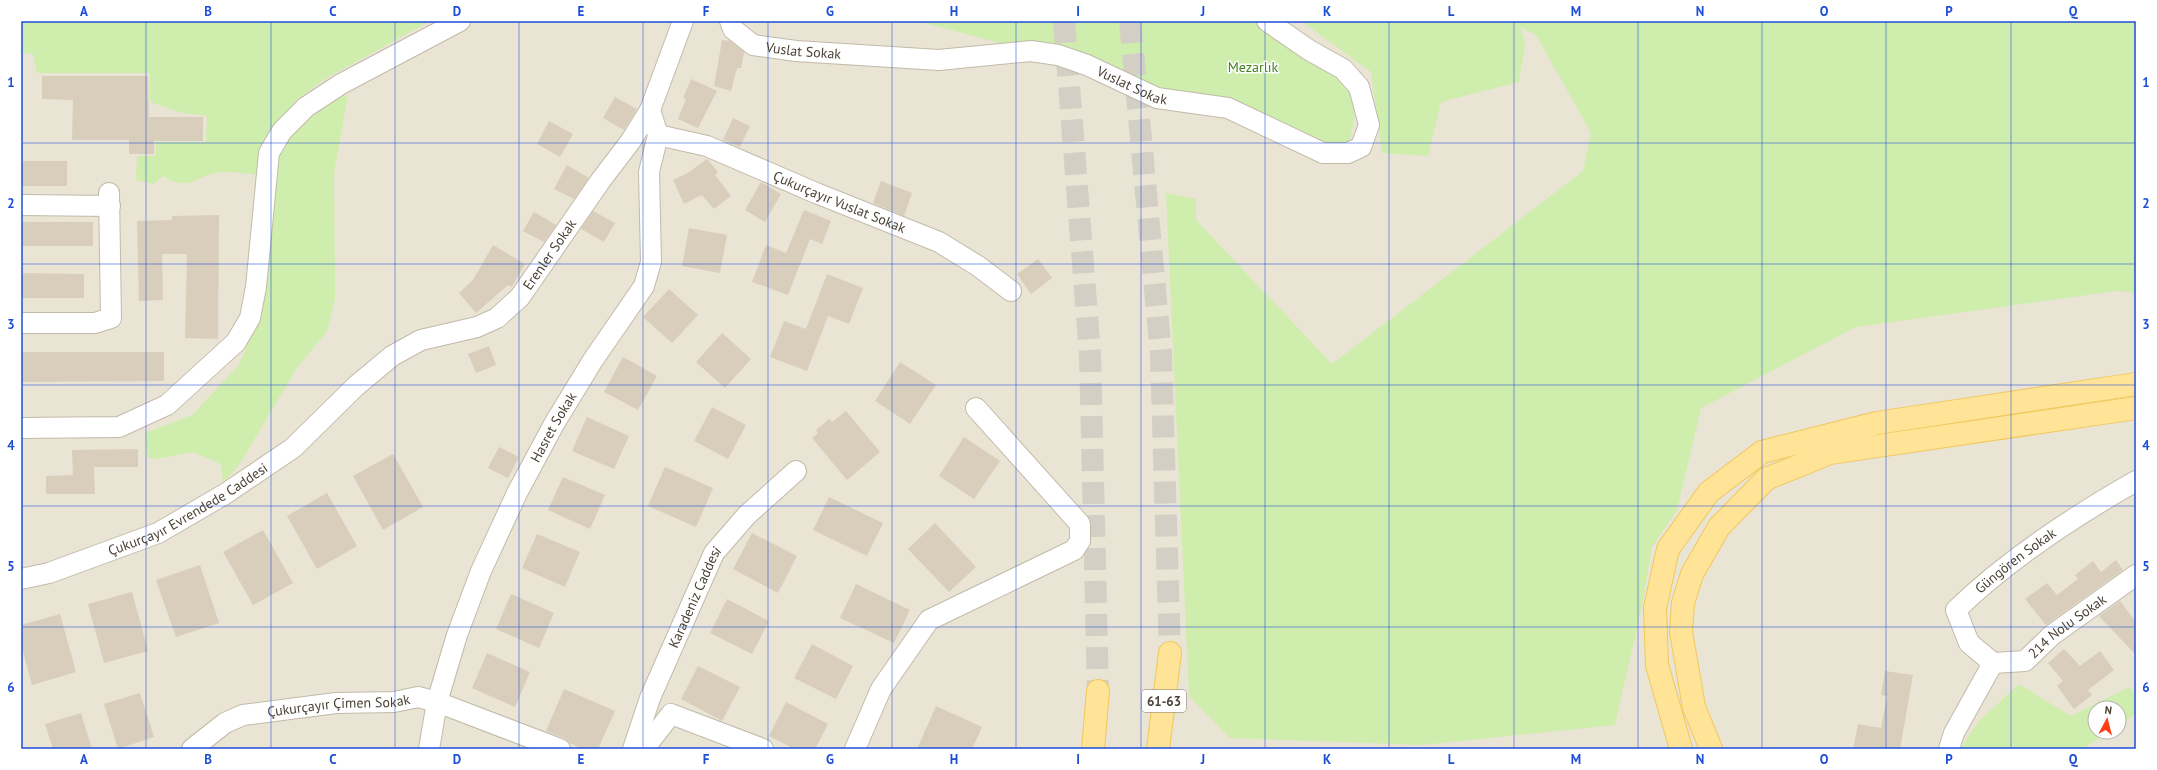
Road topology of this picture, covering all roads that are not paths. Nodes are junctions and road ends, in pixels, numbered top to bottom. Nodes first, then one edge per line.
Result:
1 (460, 21) edge
2 (683, 21) edge
3 (730, 21) edge
4 (1267, 21) edge
5 (650, 110) junction
6 (658, 136) junction
7 (21, 205) edge
8 (1011, 291) dead end
9 (21, 323) edge
10 (2136, 384) edge
11 (336, 405) joint
12 (976, 408) dead end
13 (2136, 408) edge
14 (21, 428) edge
15 (796, 471) dead end
16 (2136, 481) edge
17 (2136, 575) edge
18 (21, 579) edge
19 (1170, 654) tunnel mouth
20 (1993, 663) junction
21 (1098, 691) tunnel mouth
22 (437, 702) junction
23 (192, 749) edge
24 (429, 749) edge
25 (560, 749) edge
26 (633, 749) edge
27 (644, 749) edge
28 (763, 749) edge
29 (855, 749) edge
30 (1093, 749) edge
31 (1158, 749) edge
32 (1681, 749) edge
33 (1710, 749) edge
34 (1949, 749) edge

1 - 14 street
2 - 5 street, Erenler Sokak
3 - 4 street, Vuslat Sokak
5 - 6 street
5 - 11 street, Erenler Sokak
6 - 8 street, Çukurçayır Vuslat Sokak
6 - 22 street, Hasret Sokak
7 - 9 street
10 - 32 main road
11 - 18 street, Çukurçayır Evrendede Caddesi
12 - 29 street
13 - 33 main road
15 - 26 street, Karadeniz Caddesi
16 - 20 street, Güngören Sokak
17 - 20 street, 214 Nolu Sokak
19 - 31 main road, 61-63
20 - 34 street
21 - 30 main road
22 - 23 street, Çukurçayır Çimen Sokak
22 - 24 street, Hasret Sokak
22 - 25 street, Çukurçayır Çimen Sokak
27 - 28 street

